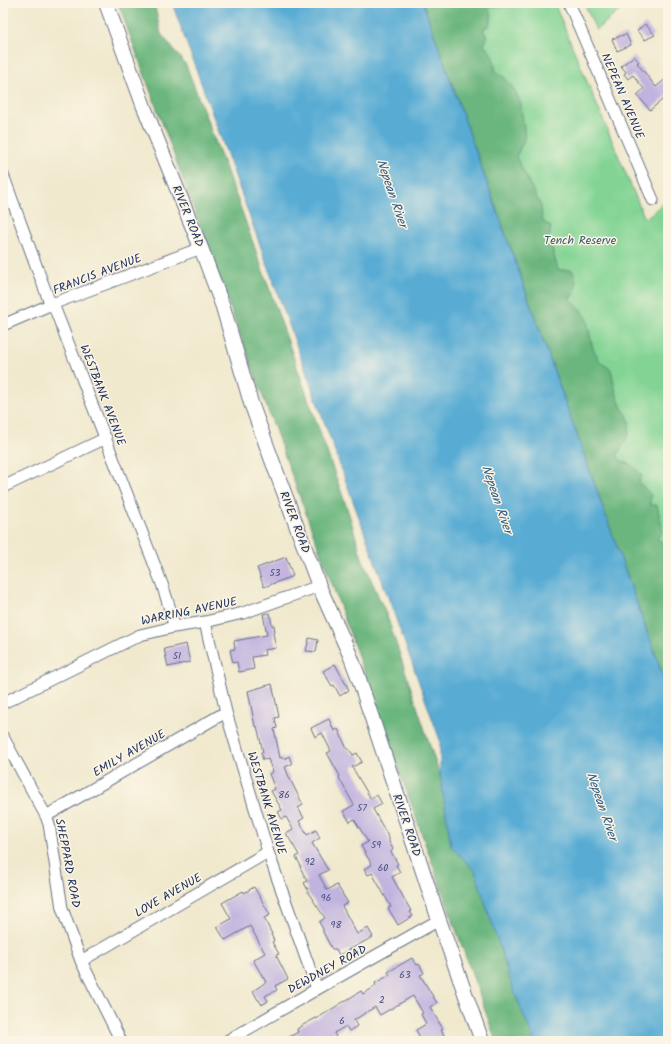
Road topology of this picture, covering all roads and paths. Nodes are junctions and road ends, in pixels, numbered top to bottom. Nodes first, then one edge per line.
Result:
1 (106, 3) edge
2 (569, 3) edge
3 (3, 175) edge
4 (653, 200) dead end
5 (201, 248) junction
6 (52, 304) junction
7 (3, 325) edge
8 (106, 438) junction
9 (3, 486) edge
10 (319, 586) junction
11 (205, 622) junction
12 (174, 627) junction
13 (3, 703) edge
14 (226, 712) junction
15 (3, 737) edge
16 (46, 816) junction
17 (268, 852) junction
18 (439, 920) junction
19 (81, 961) junction
20 (317, 989) junction
21 (121, 1041) edge
22 (227, 1041) edge
23 (482, 1041) edge

1 - 5 street, RIVER ROAD
2 - 4 street, NEPEAN AVENUE
3 - 6 street, WESTBANK AVENUE
5 - 6 street, FRANCIS AVENUE
5 - 10 street, RIVER ROAD
6 - 7 street, FRANCIS AVENUE
6 - 8 street, WESTBANK AVENUE
8 - 9 street
8 - 12 street, WESTBANK AVENUE
10 - 11 street, WARRING AVENUE
10 - 18 street, RIVER ROAD
11 - 12 street, WARRING AVENUE
11 - 14 street, WESTBANK AVENUE
12 - 13 street, WARRING AVENUE
14 - 16 street, EMILY AVENUE
14 - 17 street, WESTBANK AVENUE
15 - 16 street, SHEPPARD ROAD
16 - 19 street, SHEPPARD ROAD
17 - 19 street, LOVE AVENUE
17 - 20 street, WESTBANK AVENUE
18 - 20 street, DEWDNEY ROAD
18 - 23 street, RIVER ROAD
19 - 21 street, SHEPPARD ROAD
20 - 22 street, DEWDNEY ROAD

